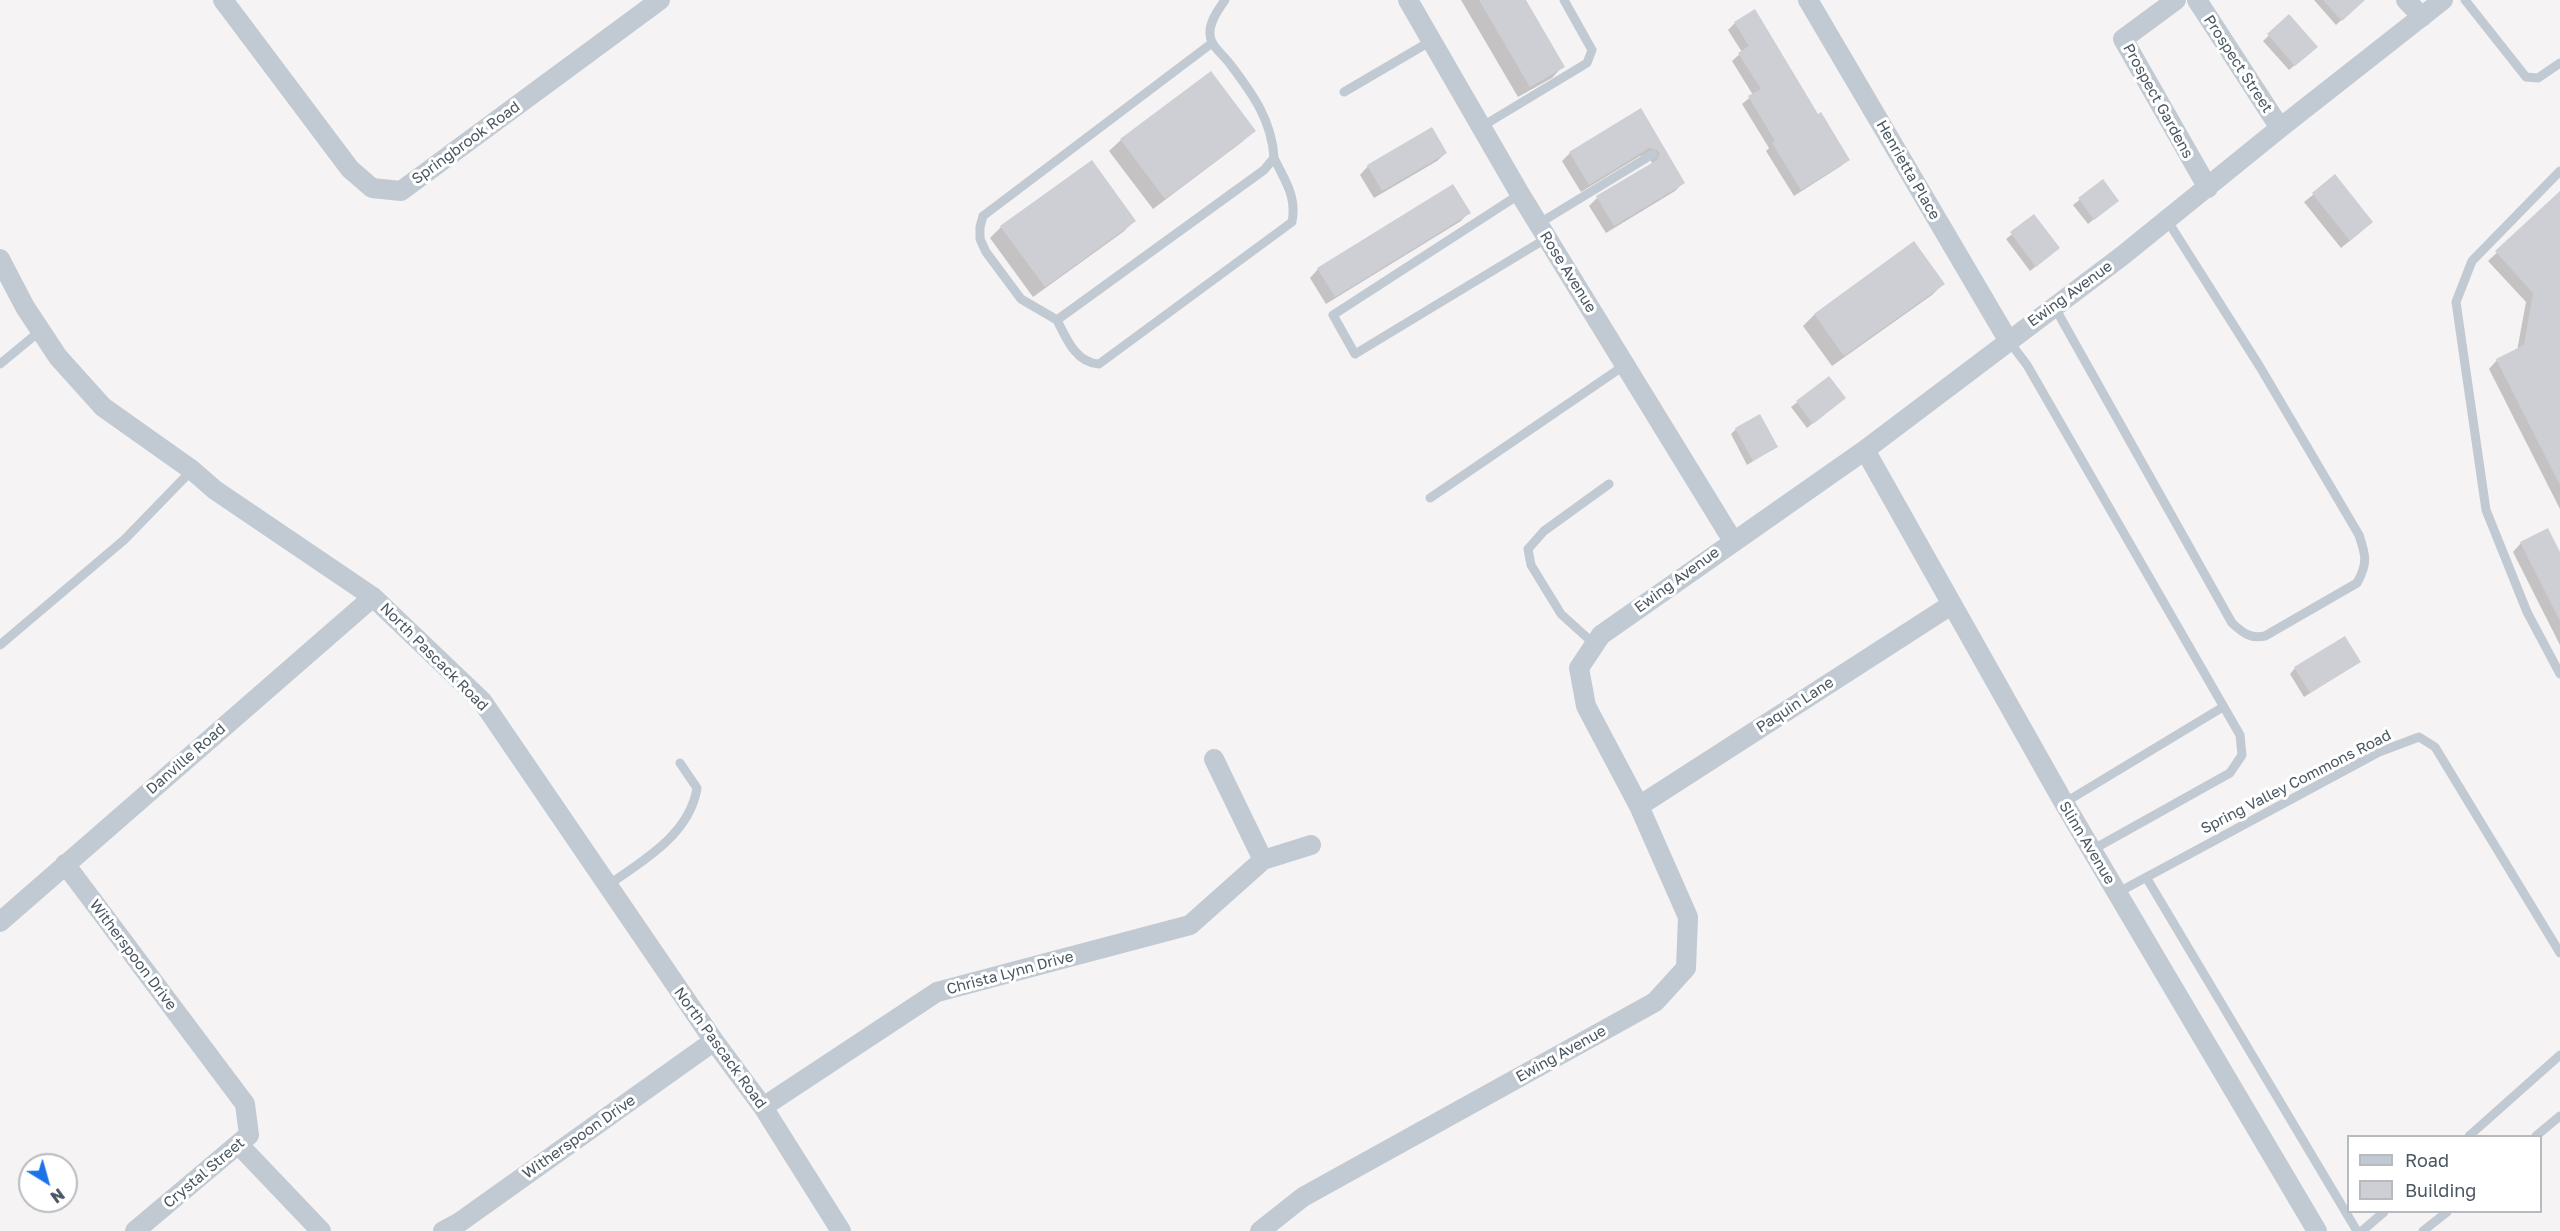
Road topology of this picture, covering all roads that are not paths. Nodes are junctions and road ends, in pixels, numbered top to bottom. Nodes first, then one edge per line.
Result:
1 (223, 0) edge
2 (660, 0) edge
3 (1225, 0) edge
4 (1408, 0) edge
5 (1564, 0) edge
6 (1808, 0) edge
7 (2176, 0) edge
8 (2197, 0) edge
9 (2406, 0) edge
10 (2443, 0) edge
11 (2465, 0) edge
12 (2422, 17) junction
13 (1431, 41) junction
14 (1212, 43) junction
15 (2560, 63) edge
16 (1344, 92) dead end
17 (1481, 127) junction
18 (2280, 128) junction
19 (1653, 154) dead end
20 (1274, 158) junction
21 (2560, 171) edge
22 (2208, 188) junction
23 (1520, 194) junction
24 (2167, 220) junction
25 (1542, 231) junction
26 (0, 259) edge
27 (2054, 306) junction
28 (1057, 320) junction
29 (40, 331) junction
30 (2008, 340) junction
31 (0, 364) edge
32 (1625, 365) junction
33 (1865, 450) junction
34 (192, 470) junction
35 (1609, 484) dead end
36 (1430, 498) dead end
37 (1733, 541) junction
38 (373, 597) junction
39 (1951, 605) junction
40 (1593, 643) junction
41 (0, 645) edge
42 (2560, 674) edge
43 (2223, 707) junction
44 (1214, 759) dead end
45 (680, 763) dead end
46 (2064, 803) junction
47 (1640, 806) junction
48 (1311, 845) dead end
49 (2092, 850) junction
50 (1263, 860) junction
51 (65, 864) junction
52 (2146, 877) junction
53 (608, 885) junction
54 (2117, 893) junction
55 (0, 922) edge
56 (2560, 952) edge
57 (714, 1041) junction
58 (2560, 1055) edge
59 (244, 1104) joint
60 (763, 1107) junction
61 (2560, 1116) edge
62 (2471, 1135) edge
63 (2538, 1135) edge
64 (239, 1145) junction
65 (2383, 1213) edge
66 (2446, 1213) edge
67 (135, 1231) edge
68 (321, 1231) edge
69 (443, 1231) edge
70 (841, 1231) edge
71 (1260, 1231) edge
72 (2317, 1231) edge
73 (2356, 1231) edge
74 (2362, 1231) edge
75 (2423, 1231) edge

1 - 2 street, Springbrook Road
3 - 14 lane
4 - 13 street, Rose Avenue
5 - 17 lane
6 - 30 street, Henrietta Place
7 - 22 street, Prospect Gardens
8 - 18 street, Prospect Street
9 - 12 street
10 - 12 street, Ewing Avenue
11 - 15 lane
12 - 18 street, Ewing Avenue
13 - 16 lane
13 - 17 street, Rose Avenue
14 - 20 lane
14 - 28 lane
17 - 23 street, Rose Avenue
18 - 22 street, Ewing Avenue
19 - 25 lane
20 - 28 lane
20 - 28 lane
21 - 42 lane
22 - 24 street, Ewing Avenue
23 - 25 street, Rose Avenue
23 - 25 lane
24 - 27 street, Ewing Avenue
24 - 27 lane
25 - 32 street, Rose Avenue
26 - 29 street, North Pascack Road
27 - 30 street, Ewing Avenue
29 - 31 lane
29 - 34 street, North Pascack Road
30 - 33 street, Ewing Avenue
30 - 43 lane
32 - 36 lane
32 - 37 street, Rose Avenue
33 - 37 street, Ewing Avenue
33 - 39 street, Slinn Avenue
34 - 38 street, North Pascack Road
34 - 41 lane
35 - 40 lane
37 - 40 street, Ewing Avenue
38 - 51 street, Danville Road
38 - 53 street, North Pascack Road
39 - 46 street, Slinn Avenue
39 - 47 street, Paquin Lane
40 - 47 street, Ewing Avenue
43 - 46 lane
43 - 49 lane
44 - 50 street
45 - 53 lane
46 - 49 street, Slinn Avenue
47 - 71 street, Ewing Avenue
48 - 50 street, Christa Lynn Drive
49 - 54 street, Slinn Avenue
50 - 60 street, Christa Lynn Drive
51 - 55 street, Danville Road
51 - 59 street, Witherspoon Drive
52 - 54 lane, Spring Valley Commons Road
52 - 56 lane, Spring Valley Commons Road
52 - 73 lane
53 - 57 street, North Pascack Road
54 - 72 street, Slinn Avenue
57 - 60 street, North Pascack Road
57 - 69 street, Witherspoon Drive
58 - 62 lane
59 - 64 street, Crystal Street
60 - 70 street, North Pascack Road
61 - 63 lane
64 - 67 street, Crystal Street
64 - 68 street
65 - 74 lane
66 - 75 lane

